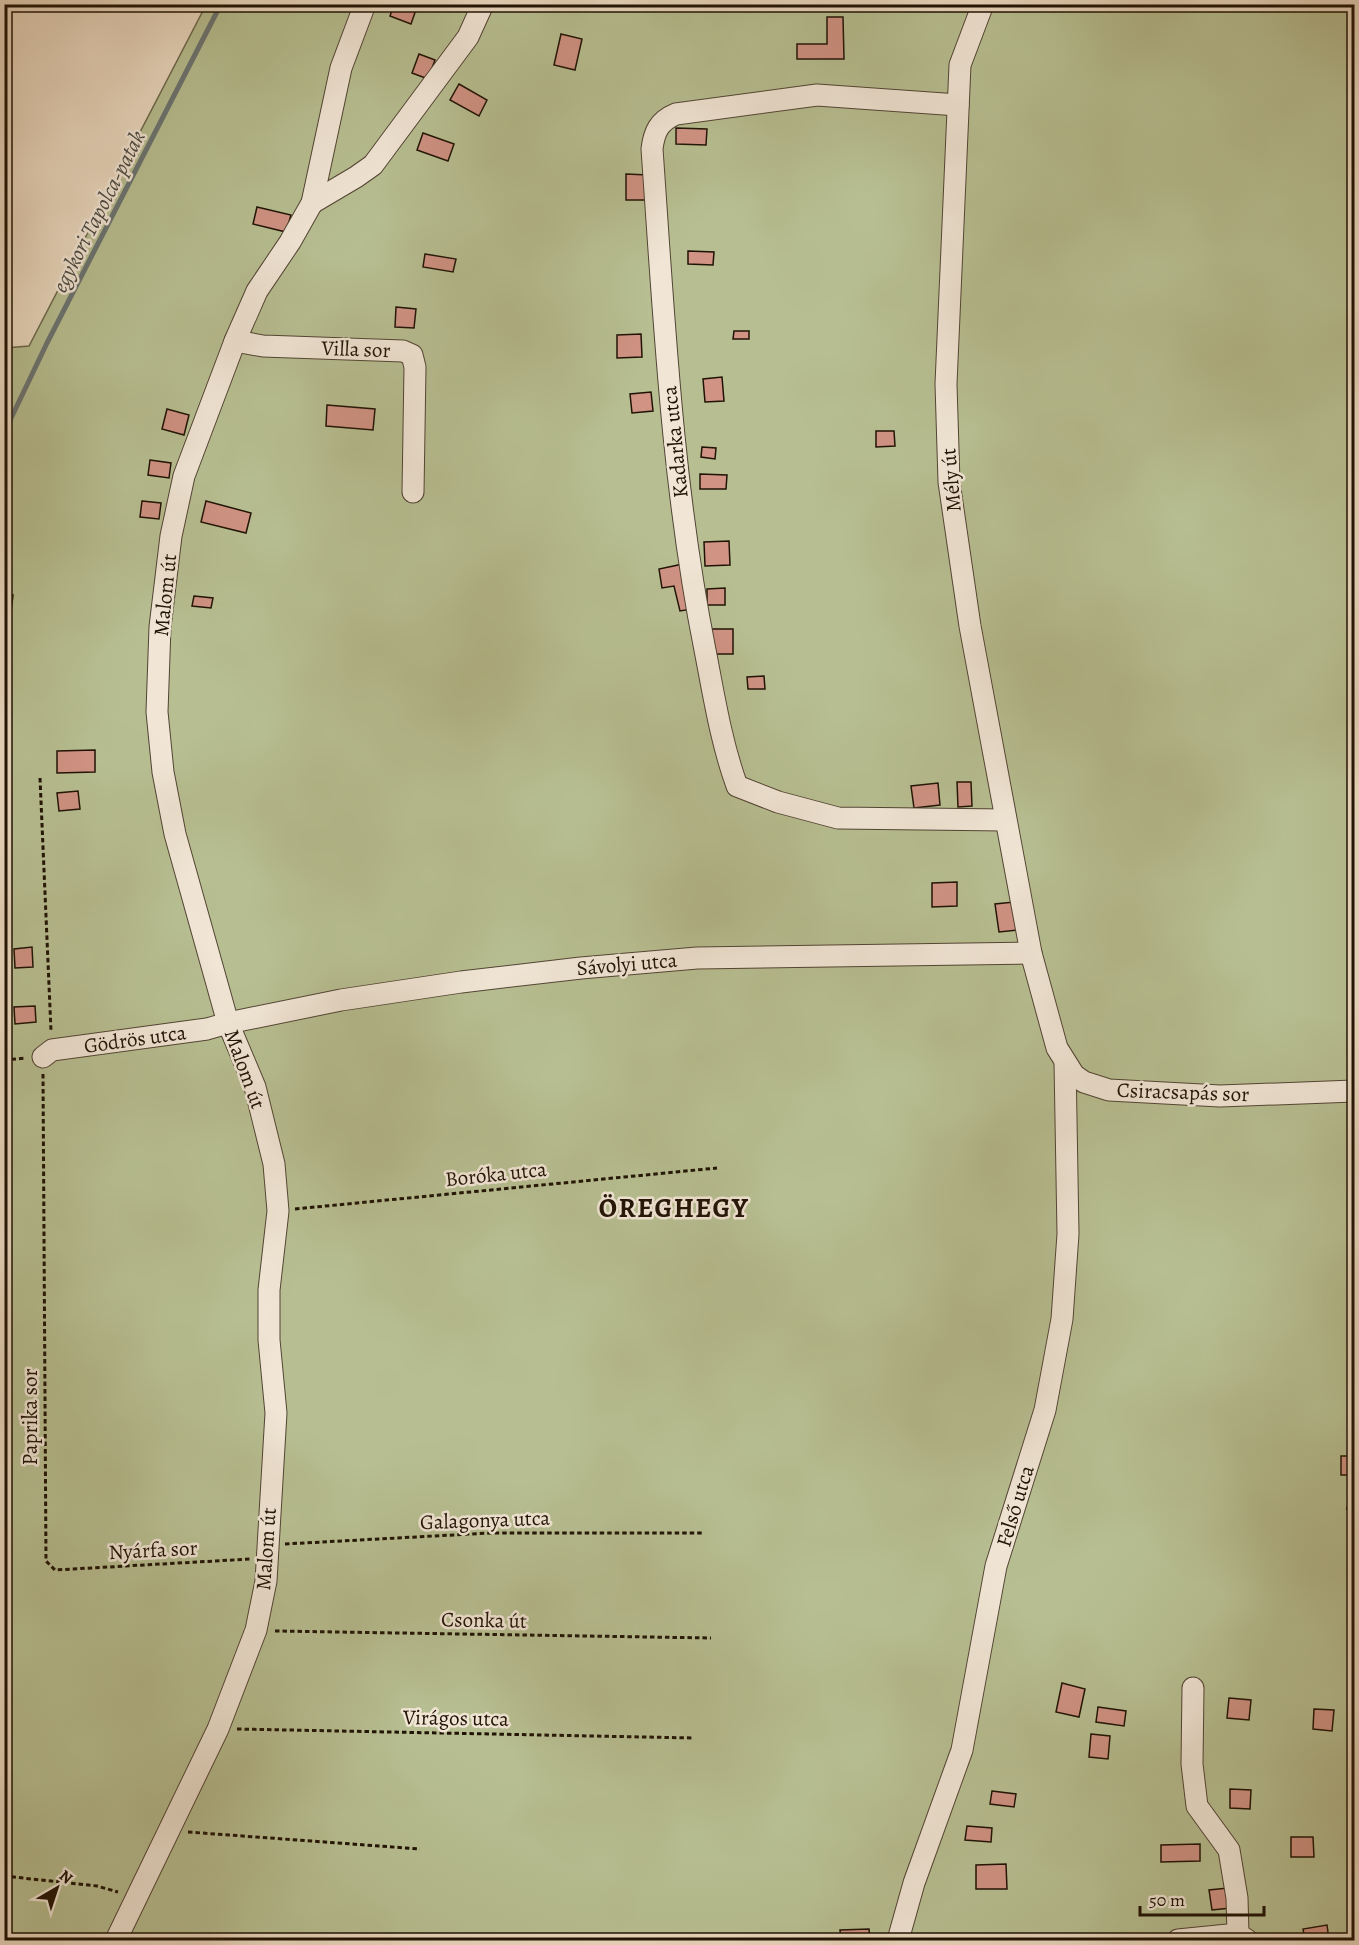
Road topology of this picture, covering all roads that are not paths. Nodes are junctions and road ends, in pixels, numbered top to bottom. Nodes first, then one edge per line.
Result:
1 (365, 4) edge
2 (483, 4) edge
3 (983, 4) edge
4 (958, 105) junction
5 (312, 203) junction
6 (235, 341) junction
7 (413, 492) dead end
8 (1005, 820) junction
9 (1030, 953) junction
10 (228, 1023) junction
11 (47, 1053) road end
12 (1065, 1062) junction
13 (1354, 1091) edge
14 (1193, 1688) dead end
15 (1242, 1937) edge
16 (116, 1941) edge
17 (898, 1941) edge
18 (1178, 1941) edge

1 - 5 street
2 - 5 street
3 - 4 street, Mély út
4 - 8 street, Mély út
4 - 8 street, Kadarka utca
5 - 6 street, Malom út
6 - 7 street, Villa sor
6 - 10 street, Malom út
8 - 9 street, Mély út
9 - 10 street, Sávolyi utca
9 - 12 street, Csiracsapás sor
10 - 11 street, Gödrös utca
10 - 16 street, Malom út
12 - 13 street, Csiracsapás sor
12 - 17 street, Felső utca
14 - 15 street
15 - 18 street

